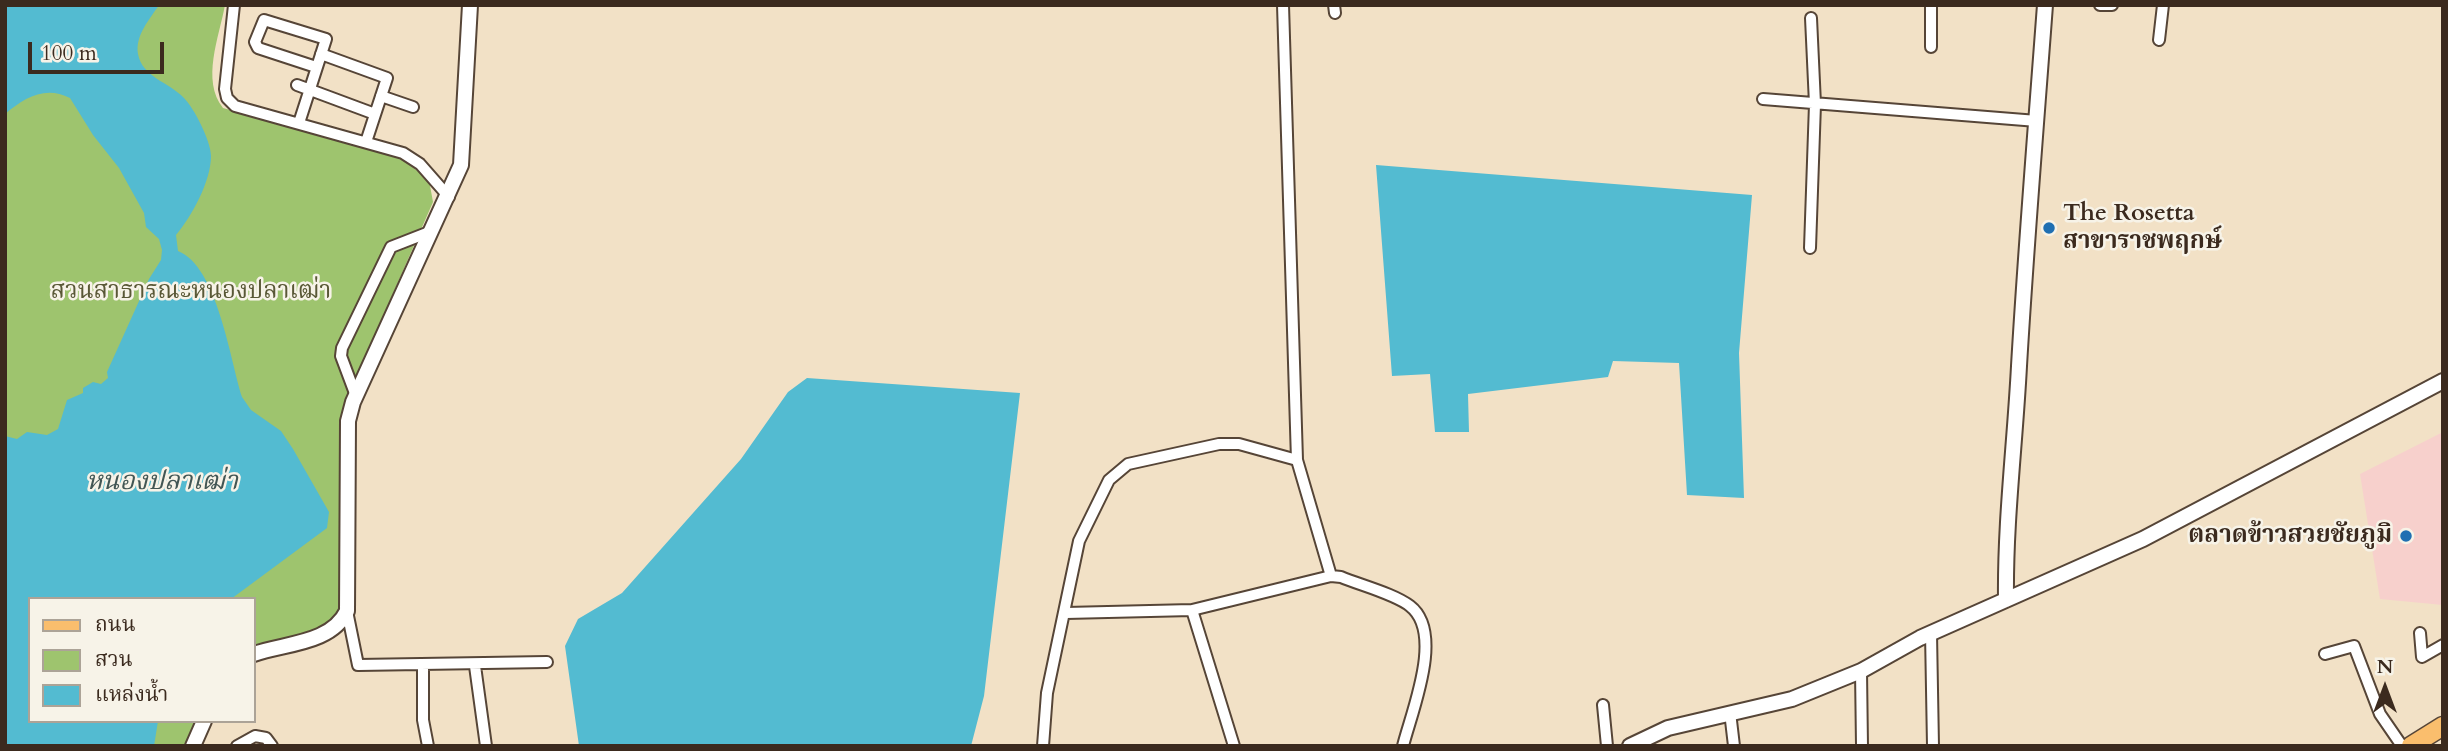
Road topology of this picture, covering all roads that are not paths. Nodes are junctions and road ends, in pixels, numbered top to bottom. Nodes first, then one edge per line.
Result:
1 (234, 5) edge
2 (470, 5) edge
3 (1283, 5) edge
4 (1931, 5) edge
5 (2045, 5) edge
6 (2100, 5) edge
7 (2112, 5) edge
8 (2162, 5) edge
9 (1811, 18) dead end
10 (2159, 40) dead end
11 (1931, 47) dead end
12 (321, 54) junction
13 (316, 67) junction
14 (297, 85) dead end
15 (309, 90) junction
16 (381, 96) junction
17 (1763, 99) dead end
18 (1815, 104) junction
19 (413, 107) dead end
20 (375, 114) junction
21 (2037, 121) junction
22 (299, 123) junction
23 (366, 142) junction
24 (449, 197) junction
25 (433, 231) junction
26 (1810, 248) dead end
27 (2443, 381) edge
28 (355, 396) junction
29 (1297, 460) junction
30 (1331, 576) junction
31 (2007, 600) junction
32 (1192, 610) junction
33 (346, 611) junction
34 (1066, 613) junction
35 (1931, 633) junction
36 (2420, 633) dead end
37 (2443, 645) edge
38 (256, 653) edge
39 (2325, 654) dead end
40 (547, 662) dead end
41 (423, 666) junction
42 (475, 666) junction
43 (1861, 671) junction
44 (1603, 705) dead end
45 (1730, 712) junction
46 (203, 723) edge
47 (2443, 726) edge
48 (1046, 745) edge
49 (193, 746) edge
50 (237, 746) edge
51 (272, 746) edge
52 (428, 746) edge
53 (486, 746) edge
54 (1234, 746) edge
55 (1403, 746) edge
56 (1607, 746) edge
57 (1630, 746) edge
58 (1734, 746) edge
59 (1862, 746) edge
60 (1933, 746) edge
61 (2402, 746) edge
62 (2411, 746) edge

1 - 22 street
2 - 24 street
3 - 29 street
4 - 11 street
5 - 21 street
6 - 7 street
8 - 10 street
9 - 18 street
12 - 13 street
12 - 13 street
12 - 16 street
13 - 15 street
14 - 15 street
15 - 20 street
15 - 22 street
16 - 19 street
16 - 20 street
17 - 18 street
18 - 21 street
18 - 26 street
20 - 23 street
21 - 31 street
22 - 23 street
23 - 24 street
24 - 25 street
25 - 28 street
25 - 28 street
27 - 31 street
28 - 33 street
29 - 30 street
29 - 34 street
30 - 32 street
30 - 55 street
31 - 35 street
32 - 34 street
32 - 54 street
33 - 38 street
33 - 41 street
34 - 48 street
35 - 43 street
35 - 60 street
36 - 37 street
39 - 61 street
40 - 42 street
41 - 42 street
41 - 52 street
42 - 53 street
43 - 45 street
43 - 59 street
44 - 56 street
45 - 57 street
45 - 58 street
46 - 49 street
47 - 62 main road
50 - 51 street

